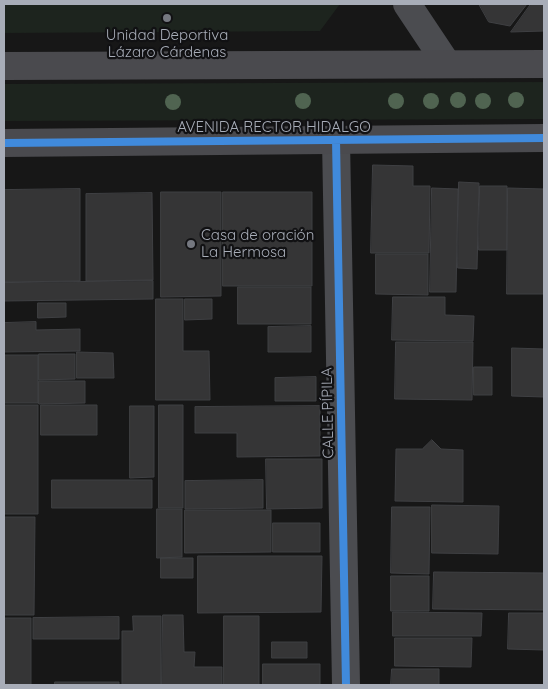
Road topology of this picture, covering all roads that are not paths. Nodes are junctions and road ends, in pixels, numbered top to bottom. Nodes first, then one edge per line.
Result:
1 (407, 4) edge
2 (447, 64) junction
3 (544, 64) edge
4 (4, 66) edge
5 (544, 138) edge
6 (336, 140) junction
7 (4, 143) edge
8 (346, 685) edge

1 - 2 street
2 - 3 street
2 - 4 street
5 - 6 street, AVENIDA RECTOR HIDALGO
6 - 7 street, AVENIDA RECTOR HIDALGO
6 - 8 street, CALLE PÍPILA

